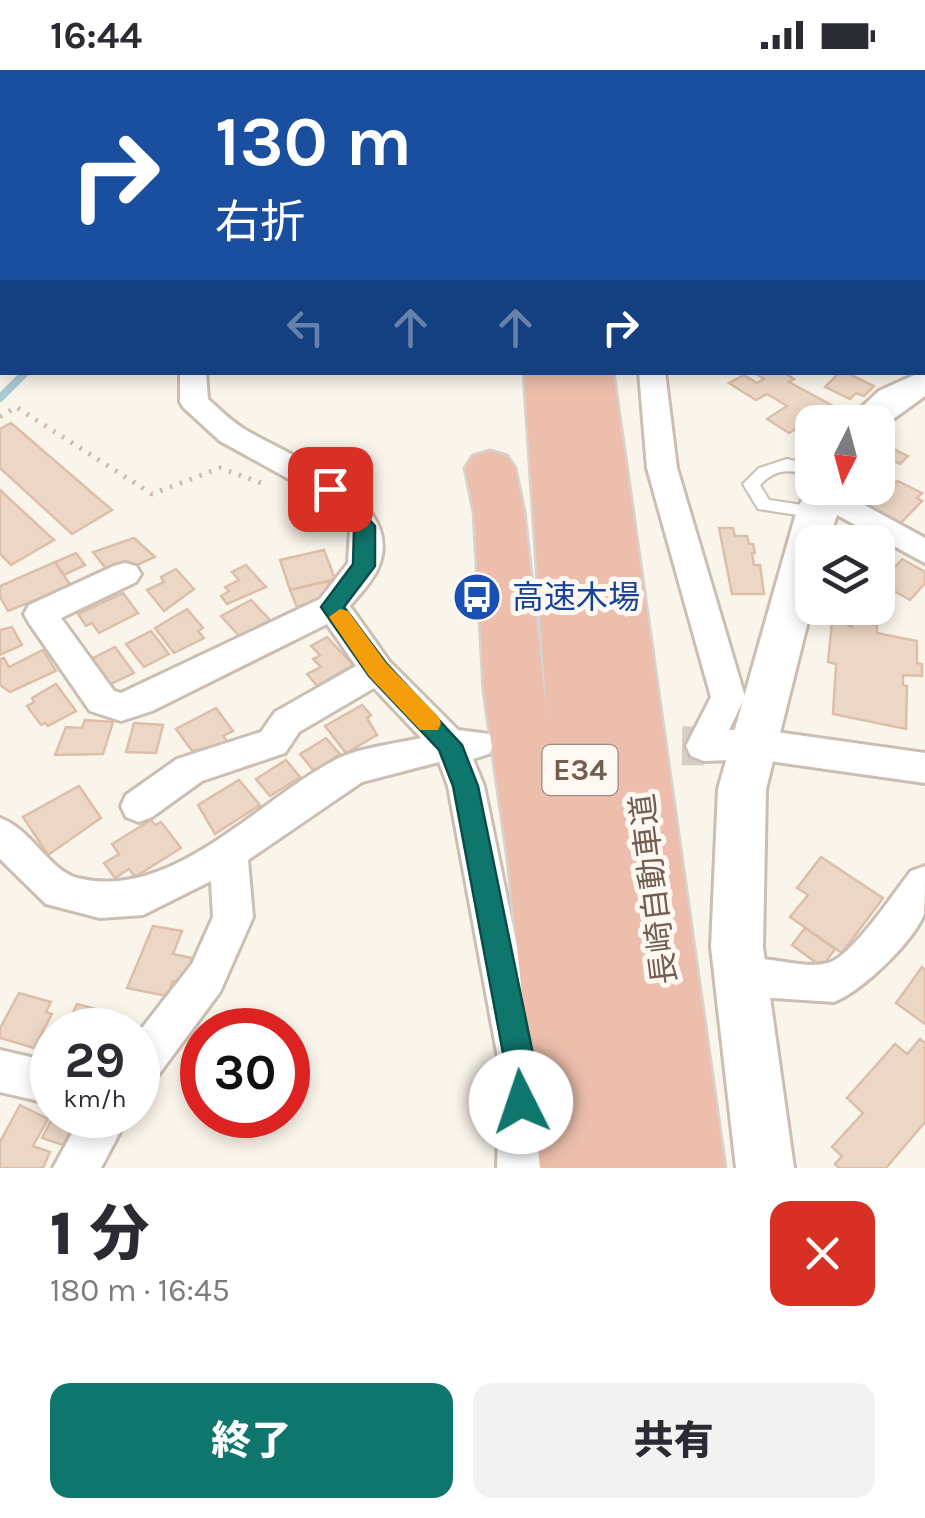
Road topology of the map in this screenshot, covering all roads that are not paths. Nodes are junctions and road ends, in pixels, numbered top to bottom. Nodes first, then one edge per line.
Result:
1 (193, 375) edge
2 (546, 375) edge
3 (590, 375) edge
4 (622, 375) edge
5 (652, 375) edge
6 (925, 382) edge
7 (885, 405) edge
8 (490, 468) dead end
9 (817, 505) edge
10 (845, 505) edge
11 (925, 552) edge
12 (125, 574) dead end
13 (332, 607) junction
14 (378, 670) junction
15 (755, 744) junction
16 (463, 745) junction
17 (925, 768) edge
18 (139, 806) dead end
19 (2, 838) edge
20 (228, 854) junction
21 (925, 883) edge
22 (656, 907) junction
23 (741, 977) junction
24 (160, 1038) edge
25 (0, 1071) edge
26 (30, 1078) edge
27 (94, 1138) edge
28 (76, 1168) edge
29 (520, 1168) edge
30 (578, 1168) edge
31 (614, 1168) edge
32 (687, 1168) edge
33 (766, 1168) edge

1 - 13 street
2 - 31 highway, 長崎自動車道 / E34
3 - 22 highway, 長崎自動車道 / E34
4 - 22 highway
5 - 15 street
6 - 7 street
8 - 30 highway
9 - 15 street
10 - 11 street
12 - 13 street
13 - 14 street
14 - 16 street
14 - 18 street
15 - 17 street
15 - 23 street
16 - 20 street
16 - 29 street
19 - 20 street
20 - 24 street
21 - 23 street
22 - 32 highway, 長崎自動車道 / E34
23 - 33 street
25 - 26 street
27 - 28 street

